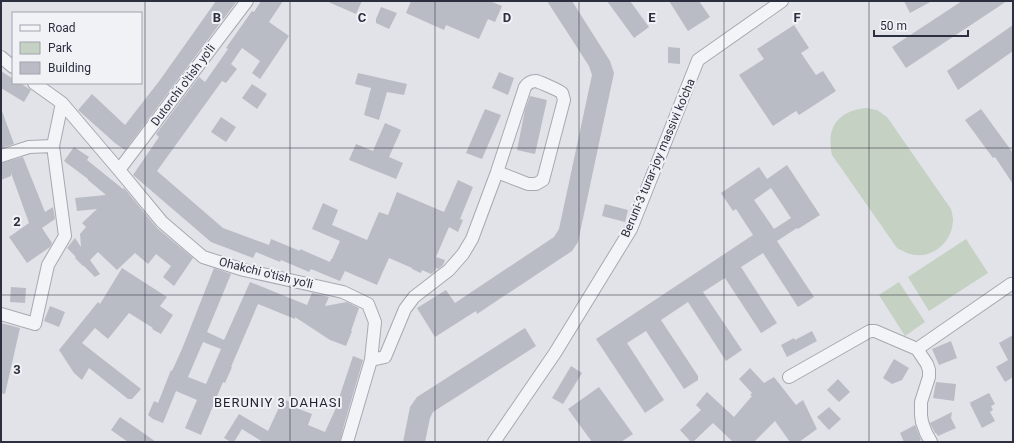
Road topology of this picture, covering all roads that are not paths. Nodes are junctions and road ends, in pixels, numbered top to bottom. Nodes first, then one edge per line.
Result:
1 (247, 1) edge
2 (782, 1) edge
3 (1, 57) edge
4 (12, 65) edge
5 (35, 84) edge
6 (62, 103) junction
7 (52, 146) junction
8 (1, 156) edge
9 (119, 170) junction
10 (497, 172) junction
11 (1011, 284) dead end
12 (1, 314) edge
13 (917, 349) junction
14 (371, 360) junction
15 (789, 377) dead end
16 (347, 442) edge
17 (494, 442) edge
18 (931, 442) edge

1 - 9 street, Dutorchi o'tish yo'li
2 - 17 street, Beruni-3 turar-joy massivi ko'cha
3 - 4 street
5 - 6 street, Ohakchi o'tish yo'li
6 - 7 street
6 - 9 street, Ohakchi o'tish yo'li
7 - 8 street
7 - 12 street
9 - 14 street, Ohakchi o'tish yo'li
10 - 10 street
10 - 14 street
11 - 13 street
13 - 15 street
13 - 18 street
14 - 16 street, Ohakchi o'tish yo'li

